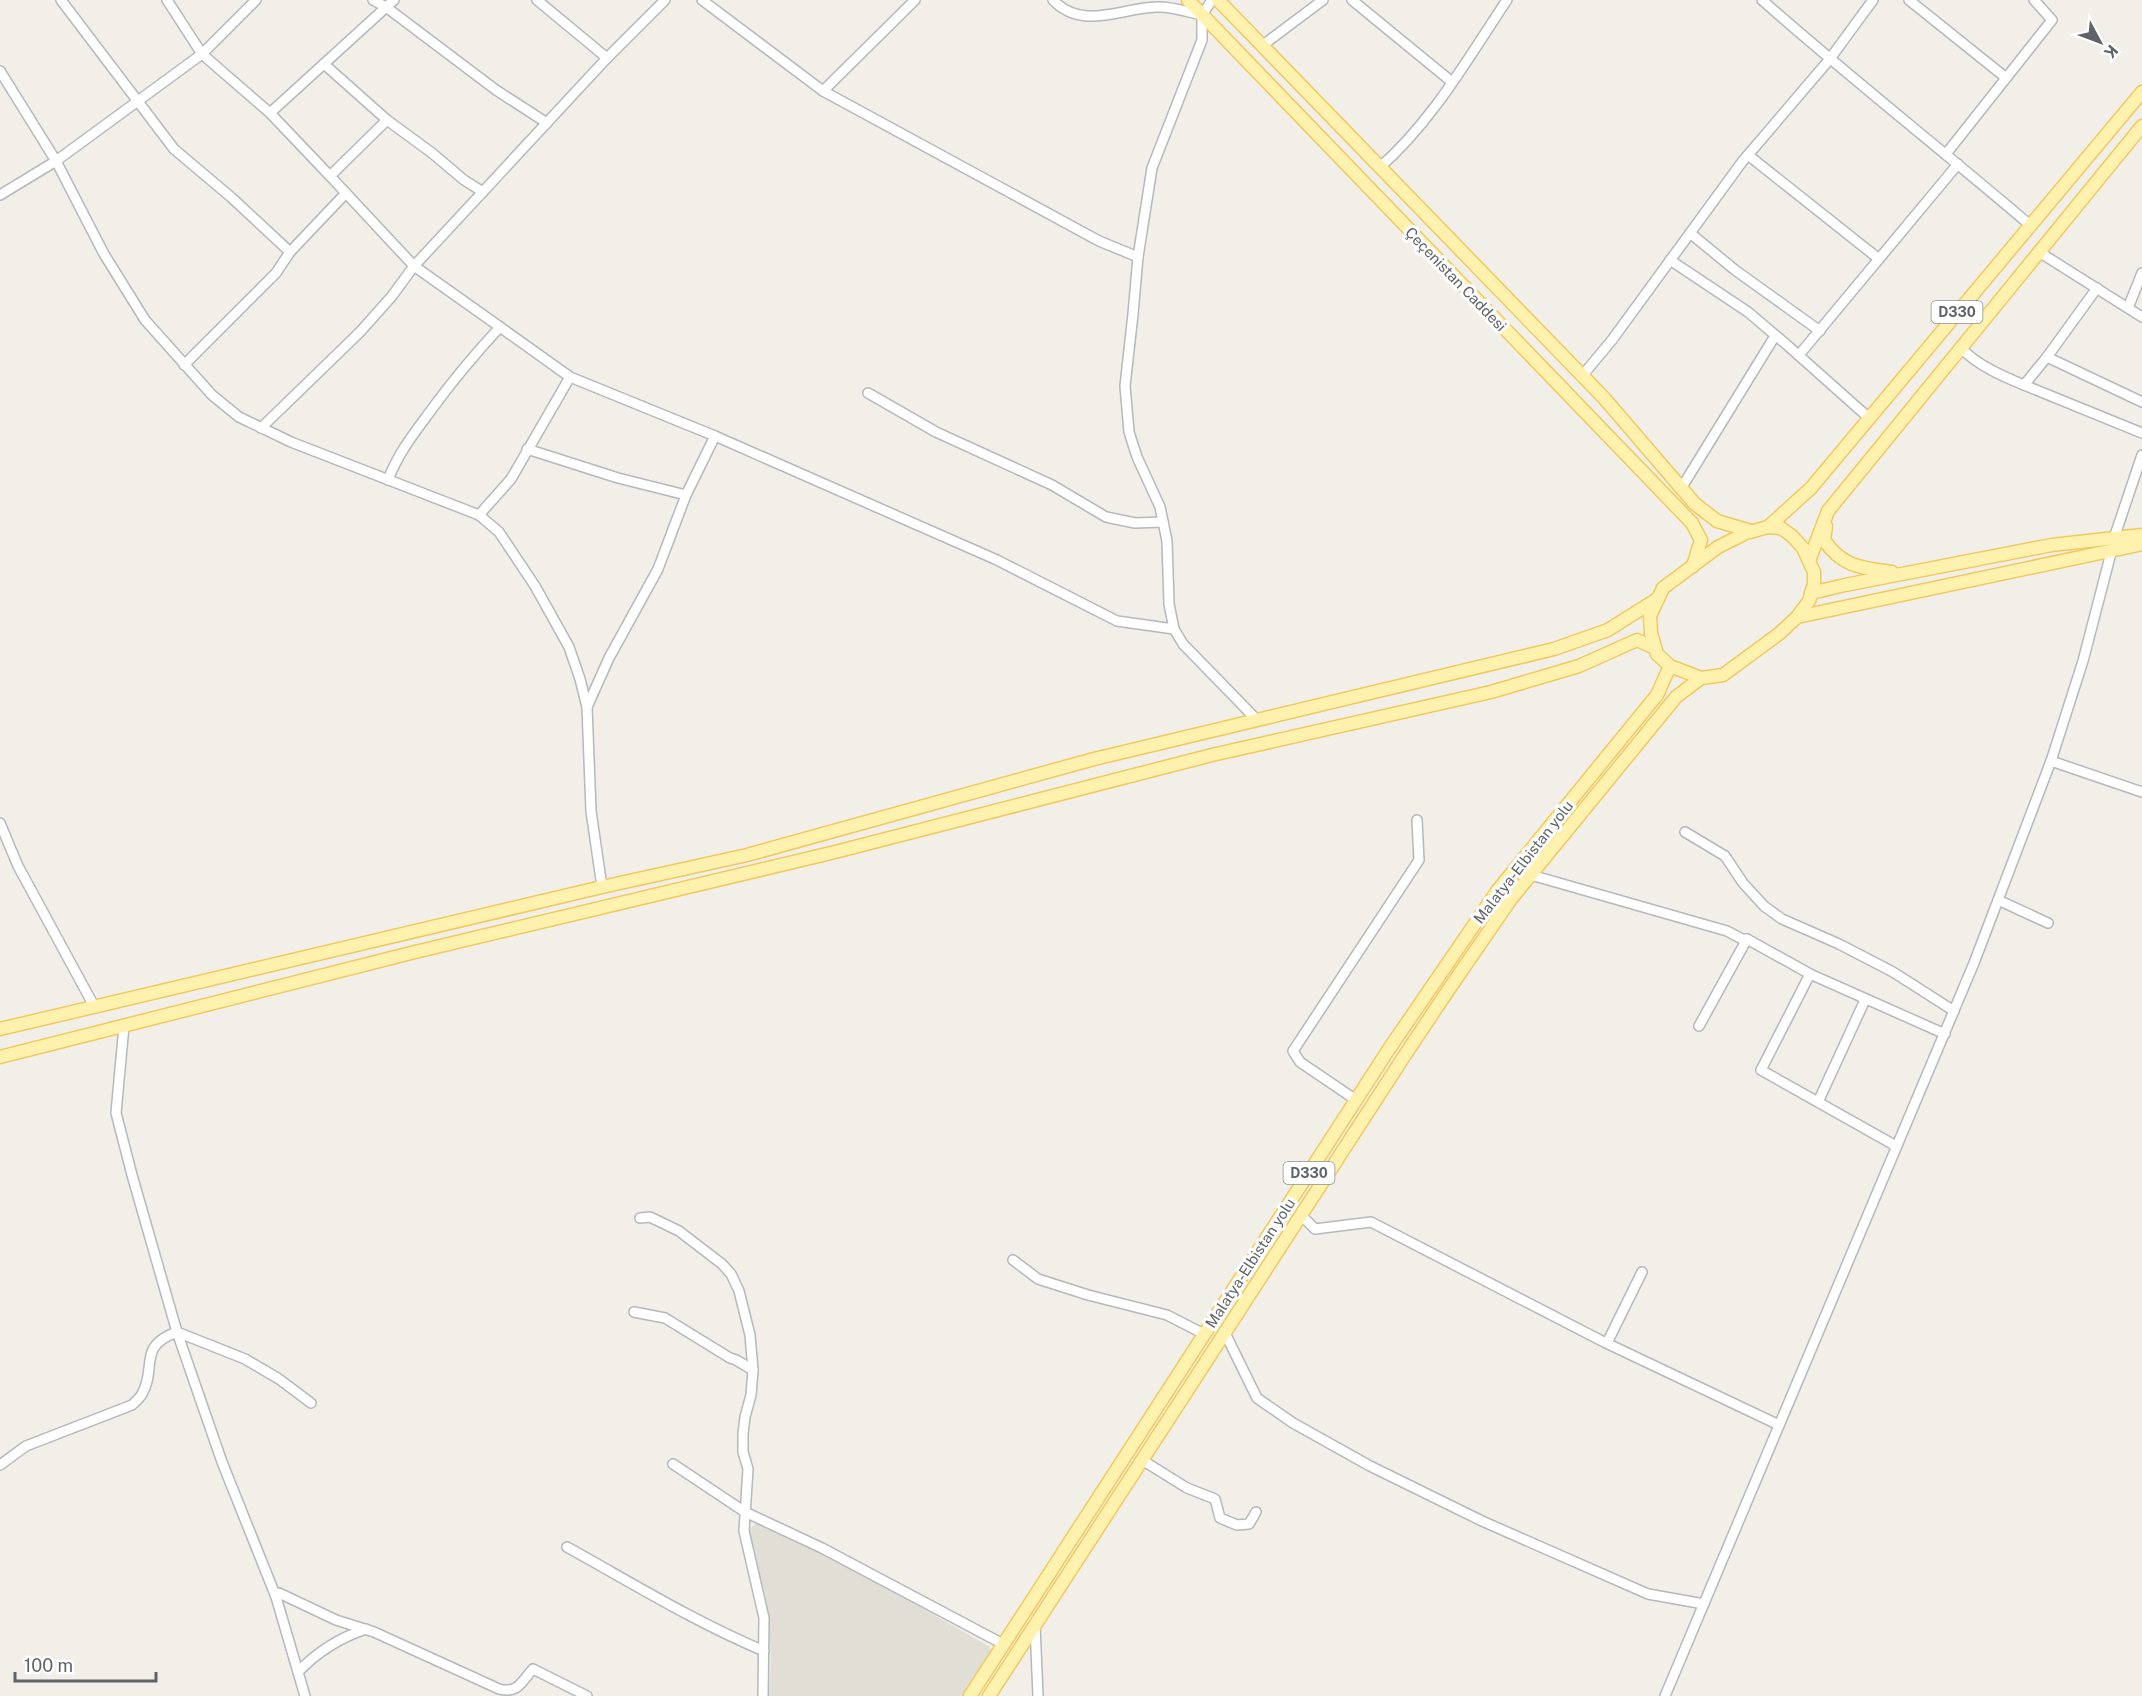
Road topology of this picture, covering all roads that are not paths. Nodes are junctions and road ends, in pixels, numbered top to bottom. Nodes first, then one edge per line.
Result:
1 (61, 0) edge
2 (167, 0) edge
3 (256, 0) edge
4 (373, 0) edge
5 (537, 0) edge
6 (665, 0) edge
7 (702, 0) edge
8 (915, 0) edge
9 (1053, 0) edge
10 (1188, 0) edge
11 (1212, 0) edge
12 (1218, 0) edge
13 (1323, 0) edge
14 (1352, 0) edge
15 (1507, 0) edge
16 (1762, 0) edge
17 (1873, 0) edge
18 (1909, 0) edge
19 (2034, 0) edge
20 (390, 3) edge
21 (1202, 15) junction
22 (1263, 45) junction
23 (202, 54) junction
24 (607, 58) junction
25 (1829, 60) junction
26 (324, 64) junction
27 (0, 71) edge
28 (2005, 77) junction
29 (1452, 82) junction
30 (823, 91) junction
31 (2142, 92) edge
32 (137, 100) junction
33 (270, 113) junction
34 (387, 120) junction
35 (547, 123) junction
36 (2142, 126) edge
37 (1946, 154) junction
38 (1748, 155) junction
39 (56, 161) junction
40 (1958, 164) junction
41 (1379, 168) junction
42 (330, 176) junction
43 (483, 192) junction
44 (346, 193) junction
45 (0, 195) edge
46 (2030, 225) junction
47 (1690, 233) junction
48 (290, 252) junction
49 (2039, 252) junction
50 (1138, 256) junction
51 (1879, 259) junction
52 (1670, 260) junction
53 (414, 266) junction
54 (2142, 273) edge
55 (2097, 288) junction
56 (2128, 308) junction
57 (2142, 317) edge
58 (500, 327) junction
59 (1820, 331) junction
60 (1775, 336) junction
61 (1961, 348) junction
62 (1799, 355) junction
63 (2047, 357) junction
64 (184, 365) junction
65 (1582, 376) junction
66 (570, 377) junction
67 (2024, 385) junction
68 (868, 393) dead end
69 (2142, 402) edge
70 (1869, 418) junction
71 (261, 428) junction
72 (2142, 433) edge
73 (715, 436) junction
74 (527, 449) junction
75 (2142, 455) edge
76 (388, 480) junction
77 (1682, 487) junction
78 (686, 495) junction
79 (1828, 511) junction
80 (479, 515) junction
81 (1163, 522) junction
82 (1768, 527) junction
83 (1751, 531) junction
84 (2142, 535) edge
85 (2142, 543) edge
86 (2113, 544) junction
87 (1809, 561) junction
88 (1693, 566) junction
89 (1902, 574) junction
90 (1811, 593) junction
91 (1657, 599) junction
92 (1797, 617) junction
93 (1174, 629) junction
94 (1655, 648) junction
95 (1670, 666) junction
96 (1701, 678) junction
97 (587, 707) junction
98 (1257, 720) junction
99 (2051, 761) junction
100 (2142, 792) edge
101 (1417, 820) dead end
102 (0, 823) edge
103 (1685, 832) dead end
104 (1532, 875) junction
105 (602, 886) junction
106 (1998, 900) junction
107 (2048, 923) dead end
108 (1747, 939) junction
109 (1810, 974) junction
110 (1865, 1000) junction
111 (94, 1006) junction
112 (1954, 1011) junction
113 (124, 1026) junction
114 (1699, 1026) dead end
115 (0, 1029) edge
116 (1945, 1034) junction
117 (0, 1057) edge
118 (1356, 1100) junction
119 (1818, 1102) junction
120 (1896, 1146) junction
121 (1301, 1215) junction
122 (640, 1218) dead end
123 (1013, 1260) dead end
124 (1642, 1272) dead end
125 (634, 1312) dead end
126 (177, 1332) junction
127 (1225, 1332) junction
128 (1204, 1334) junction
129 (1607, 1343) junction
130 (753, 1370) junction
131 (311, 1403) dead end
132 (1779, 1425) junction
133 (1142, 1460) junction
134 (673, 1464) dead end
135 (0, 1465) edge
136 (745, 1512) junction
137 (1256, 1512) dead end
138 (567, 1547) dead end
139 (276, 1597) junction
140 (1704, 1604) junction
141 (1035, 1625) junction
142 (366, 1629) junction
143 (1003, 1644) junction
144 (764, 1651) junction
145 (298, 1672) junction
146 (305, 1696) edge
147 (587, 1696) edge
148 (763, 1696) edge
149 (970, 1696) edge
150 (989, 1696) edge
151 (1038, 1696) edge
152 (1665, 1696) edge

1 - 32 street
2 - 23 street
3 - 23 street
4 - 20 street
5 - 24 street
6 - 24 street
7 - 30 street
8 - 30 street
9 - 21 street
10 - 21 main road, Çeçenistan Caddesi
11 - 21 street
12 - 22 main road, Çeçenistan Caddesi
13 - 22 street
14 - 29 street
15 - 29 street
16 - 25 street
17 - 25 street
18 - 28 street
19 - 28 street
20 - 26 street
20 - 35 street
21 - 50 street
21 - 88 main road, Çeçenistan Caddesi
22 - 41 main road, Çeçenistan Caddesi
23 - 32 street
23 - 33 street
24 - 35 street
25 - 37 street
25 - 38 street
26 - 33 street
26 - 34 street
27 - 39 street
28 - 37 street
29 - 41 street
30 - 50 street
31 - 46 main road, D330
32 - 39 street
32 - 48 street
33 - 42 street
34 - 42 street
34 - 43 street
35 - 43 street
36 - 49 main road, D330
37 - 40 street
38 - 47 street
38 - 51 street
39 - 45 street
39 - 64 street
40 - 46 street
40 - 51 street
41 - 65 main road, Çeçenistan Caddesi
42 - 44 street
43 - 53 street
44 - 48 street
44 - 53 street
46 - 70 main road, D330
47 - 52 street
47 - 59 street
48 - 64 street
49 - 55 street
49 - 61 main road, D330
50 - 81 street
51 - 59 street
52 - 60 street
52 - 65 street
53 - 58 street
53 - 71 street
54 - 56 street
55 - 56 street
55 - 63 street
56 - 57 street
58 - 66 street
58 - 76 street
59 - 62 street
60 - 62 street
60 - 77 street
61 - 67 street
61 - 79 main road, D330
62 - 70 street
63 - 67 street
63 - 69 street
64 - 71 street
65 - 77 main road, Çeçenistan Caddesi
66 - 73 street
66 - 74 street
67 - 72 street
68 - 81 street
70 - 82 main road, D330
71 - 76 street
73 - 78 street
73 - 93 street
74 - 78 street
74 - 80 street
75 - 86 street
76 - 80 street
77 - 83 main road, Çeçenistan Caddesi
78 - 97 street
79 - 87 main road, D330
79 - 89 main road
80 - 97 street
81 - 93 street
82 - 83 main road
82 - 87 main road
83 - 88 main road
84 - 86 main road
85 - 86 main road
86 - 89 main road
86 - 92 main road
86 - 99 street
87 - 90 main road
88 - 91 main road
89 - 90 main road
90 - 92 main road
91 - 94 main road
91 - 98 main road
92 - 96 main road
93 - 98 street
94 - 95 main road
94 - 113 main road
95 - 96 main road
95 - 118 main road, Malatya-Elbistan yolu / D330
96 - 104 main road, Malatya-Elbistan yolu / D330
97 - 105 street
98 - 105 main road
99 - 100 street
99 - 106 street
101 - 118 street
102 - 111 street
103 - 112 street
104 - 108 street
104 - 121 main road, Malatya-Elbistan yolu / D330
105 - 111 main road
106 - 107 street
106 - 112 street
108 - 109 street
108 - 114 street
109 - 110 street
109 - 119 street
110 - 116 street
110 - 119 street
111 - 115 main road
112 - 116 street
113 - 117 main road
113 - 126 street
116 - 120 street
118 - 128 main road, Malatya-Elbistan yolu / D330
119 - 120 street
120 - 132 street
121 - 127 main road, Malatya-Elbistan yolu / D330
121 - 129 street
122 - 130 street
123 - 128 street
124 - 129 street
125 - 130 street
126 - 131 street
126 - 135 street
126 - 139 street
127 - 133 main road, Malatya-Elbistan yolu / D330
127 - 140 street
128 - 143 main road, Malatya-Elbistan yolu / D330
129 - 132 street
130 - 136 street
132 - 140 street
133 - 137 street
133 - 141 main road, Malatya-Elbistan yolu / D330
134 - 136 street
136 - 143 street
136 - 144 street
138 - 144 street
139 - 142 street
139 - 145 street
140 - 152 street
141 - 150 main road, Malatya-Elbistan yolu / D330
141 - 151 street
142 - 145 street
142 - 147 street
143 - 149 main road, Malatya-Elbistan yolu / D330
144 - 148 street
145 - 146 street

